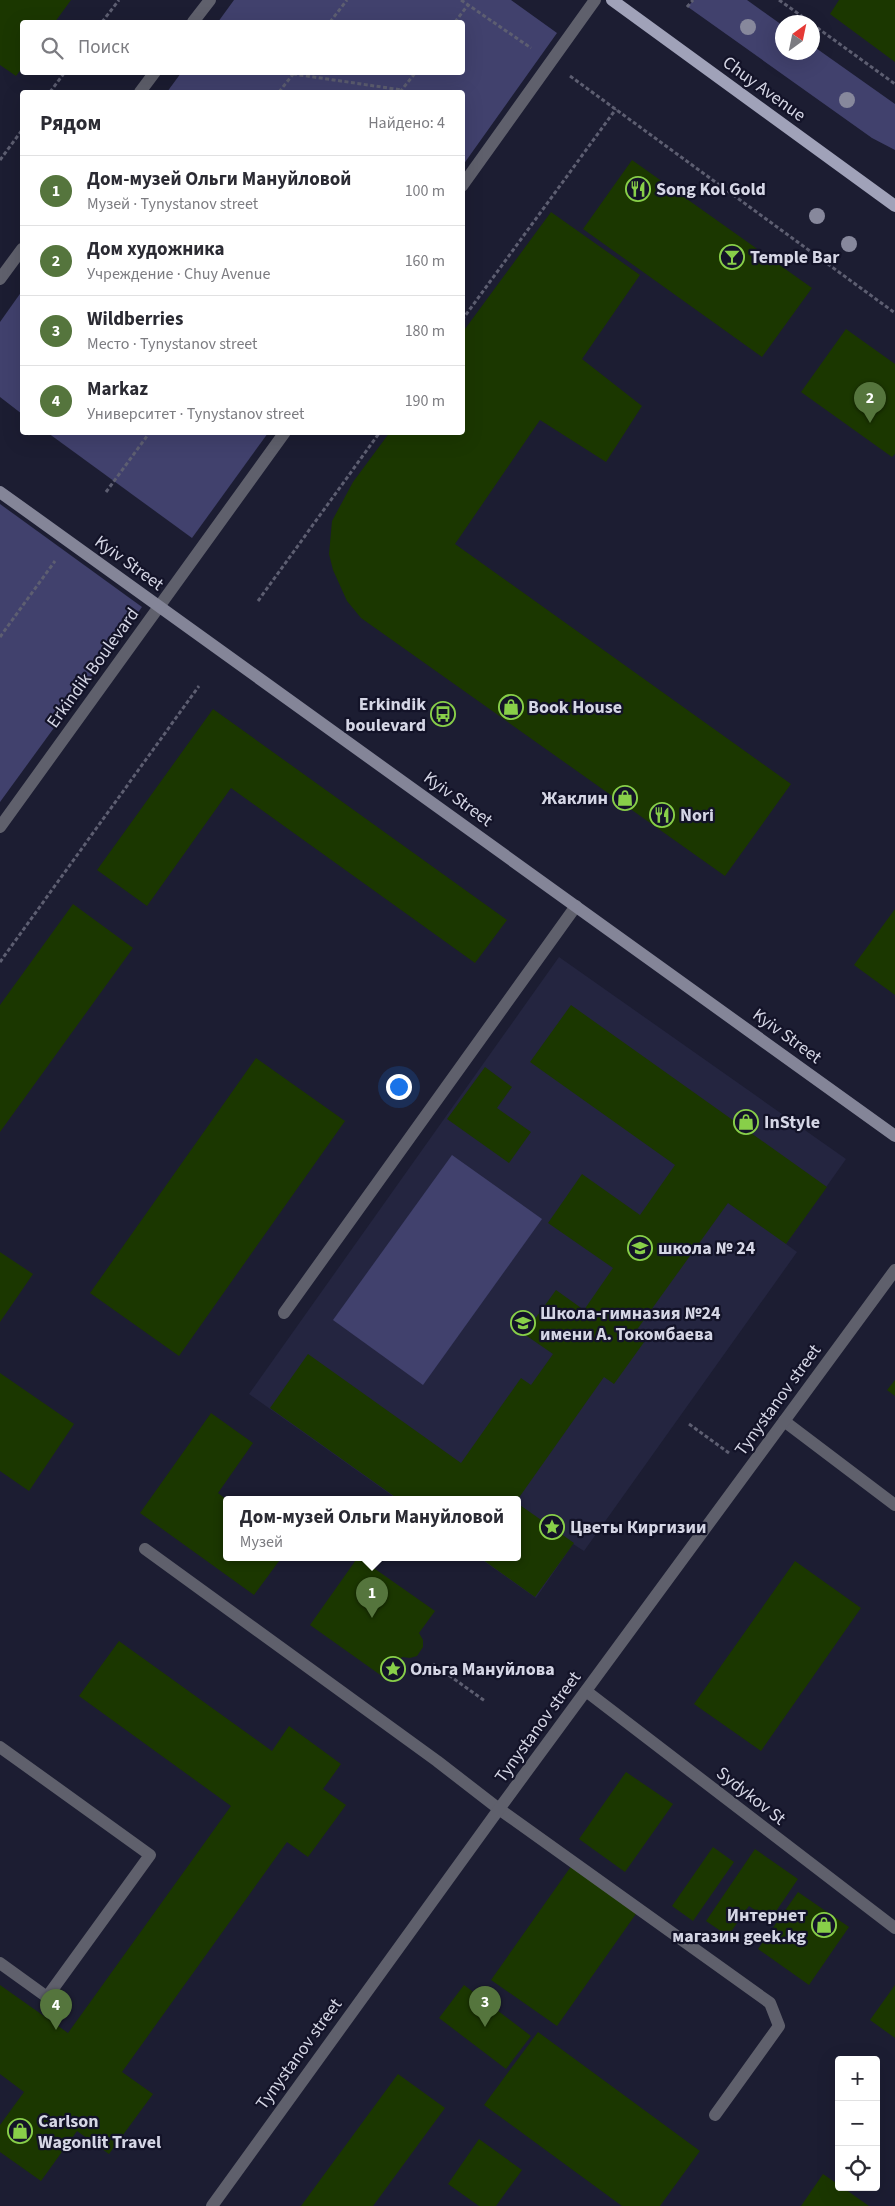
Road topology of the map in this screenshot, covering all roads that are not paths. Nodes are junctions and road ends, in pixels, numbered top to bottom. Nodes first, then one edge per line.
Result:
1 (210, 0) edge
2 (595, 0) edge
3 (612, 0) edge
4 (195, 20) edge
5 (153, 75) edge
6 (142, 90) edge
7 (465, 182) edge
8 (895, 206) edge
9 (20, 252) edge
10 (0, 278) edge
11 (283, 435) edge
12 (0, 492) edge
13 (159, 606) junction
14 (0, 827) edge
15 (576, 906) junction
16 (895, 1136) edge
17 (895, 1270) edge
18 (284, 1313) dead end
19 (784, 1422) junction
20 (895, 1505) edge
21 (146, 1549) dead end
22 (586, 1691) junction
23 (0, 1747) edge
24 (499, 1809) junction
25 (895, 1928) edge
26 (0, 1963) edge
27 (715, 2115) dead end
28 (212, 2206) edge

1 - 4 street
2 - 7 street
3 - 8 main road, Chuy Avenue
5 - 6 street
9 - 10 street
11 - 13 street, Erkindik Boulevard
12 - 13 main road, Kyiv Street
13 - 14 street, Erkindik Boulevard
13 - 15 main road, Kyiv Street
15 - 16 main road, Kyiv Street
15 - 18 street
17 - 19 street, Tynystanov street
19 - 20 street
19 - 22 street, Tynystanov street
21 - 24 street
22 - 24 street, Tynystanov street
22 - 25 street, Sydykov St
23 - 26 street
24 - 27 street
24 - 28 street, Tynystanov street

